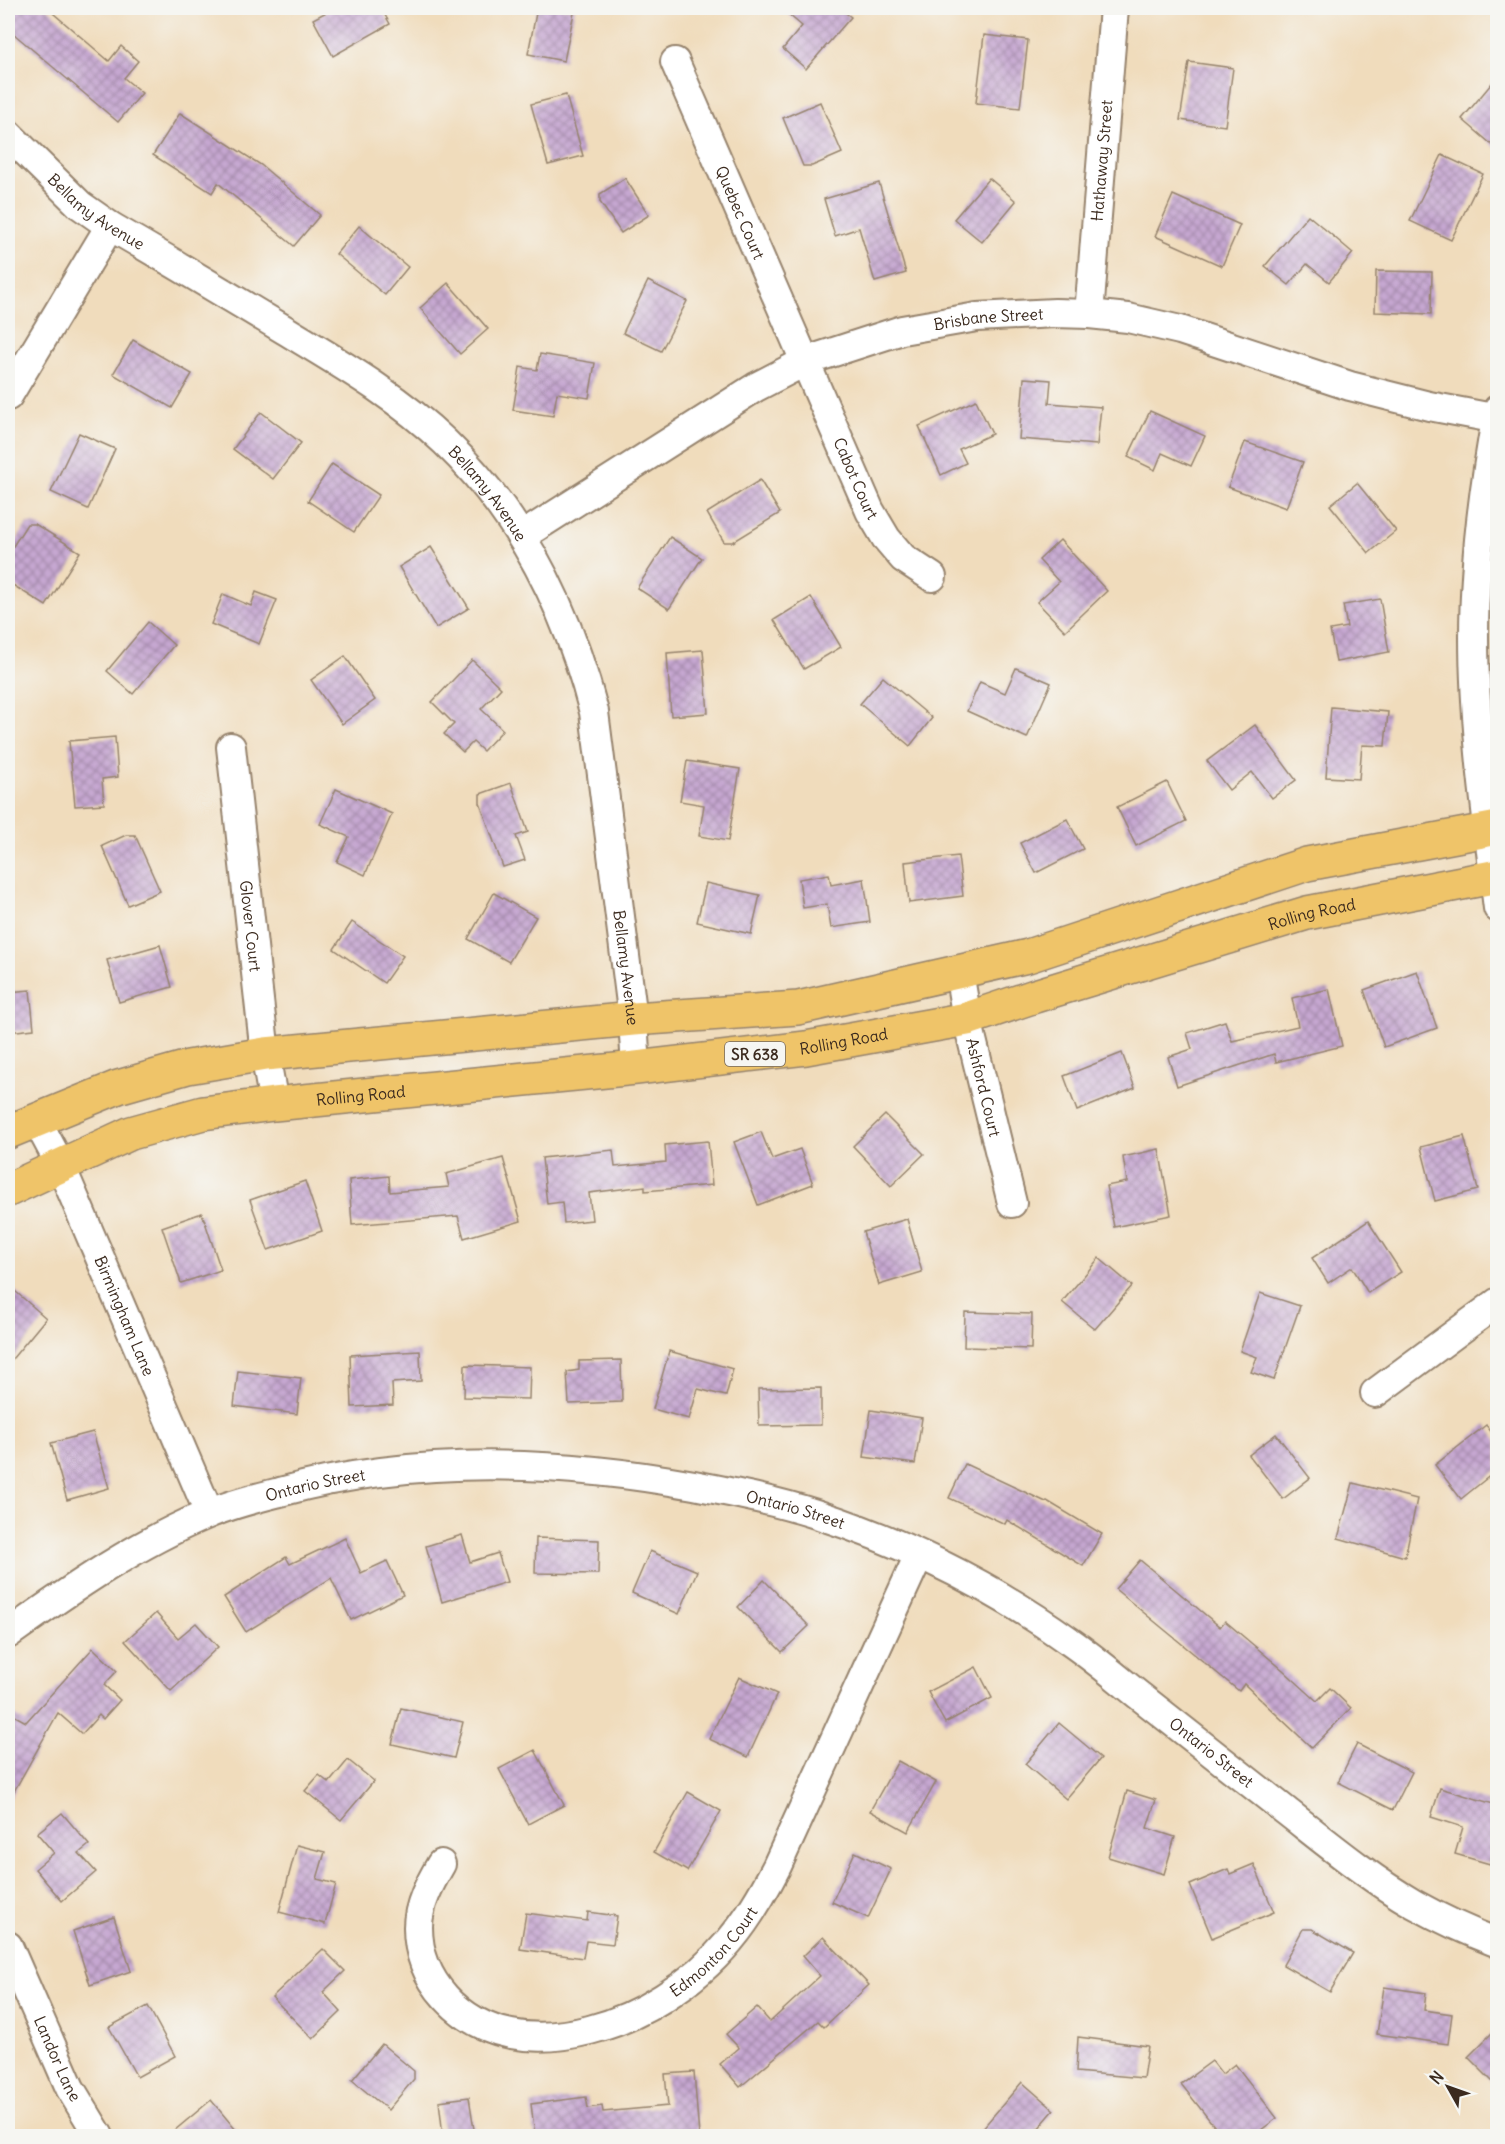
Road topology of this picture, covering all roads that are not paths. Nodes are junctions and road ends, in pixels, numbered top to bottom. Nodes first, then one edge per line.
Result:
1 (1114, 8) edge
2 (675, 62) dead end
3 (8, 134) edge
4 (110, 226) junction
5 (1089, 314) junction
6 (806, 361) junction
7 (8, 396) edge
8 (1497, 416) edge
9 (522, 536) junction
10 (932, 577) dead end
11 (231, 747) dead end
12 (1493, 828) edge
13 (1496, 876) edge
14 (1497, 908) edge
15 (959, 972) junction
16 (633, 1019) junction
17 (967, 1019) junction
18 (265, 1054) junction
19 (636, 1068) junction
20 (274, 1104) junction
21 (22, 1126) edge
22 (60, 1164) junction
23 (8, 1190) edge
24 (1012, 1203) dead end
25 (1497, 1302) edge
26 (1375, 1393) dead end
27 (209, 1513) junction
28 (919, 1556) junction
29 (8, 1634) edge
30 (441, 1864) dead end
31 (1497, 1943) edge
32 (8, 1946) edge
33 (99, 2136) edge

1 - 5 street, Hathaway Street
2 - 6 street, Quebec Court
3 - 4 street, Bellamy Avenue
4 - 7 street
4 - 9 street, Bellamy Avenue
5 - 6 street, Brisbane Street
5 - 8 street, Brisbane Street
6 - 9 street, Brisbane Street
6 - 10 street, Cabot Court
8 - 12 street
9 - 16 street, Bellamy Avenue
11 - 18 street, Glover Court
12 - 13 street
12 - 15 main road
13 - 14 street
13 - 17 main road, Rolling Road / SR 638
15 - 16 main road
15 - 17 street, Ashford Court
16 - 18 main road
16 - 19 street, Bellamy Avenue
17 - 19 main road, Rolling Road / SR 638
17 - 24 street, Ashford Court
18 - 20 street, Glover Court
18 - 21 main road
19 - 20 main road, Rolling Road / SR 638
20 - 22 main road, Rolling Road / SR 638
21 - 22 street, Birmingham Lane
22 - 23 main road, Rolling Road / SR 638
22 - 27 street, Birmingham Lane
25 - 26 street
27 - 28 street, Ontario Street
27 - 29 street, Ontario Street
28 - 30 street, Edmonton Court
28 - 31 street, Ontario Street
32 - 33 street, Landor Lane

